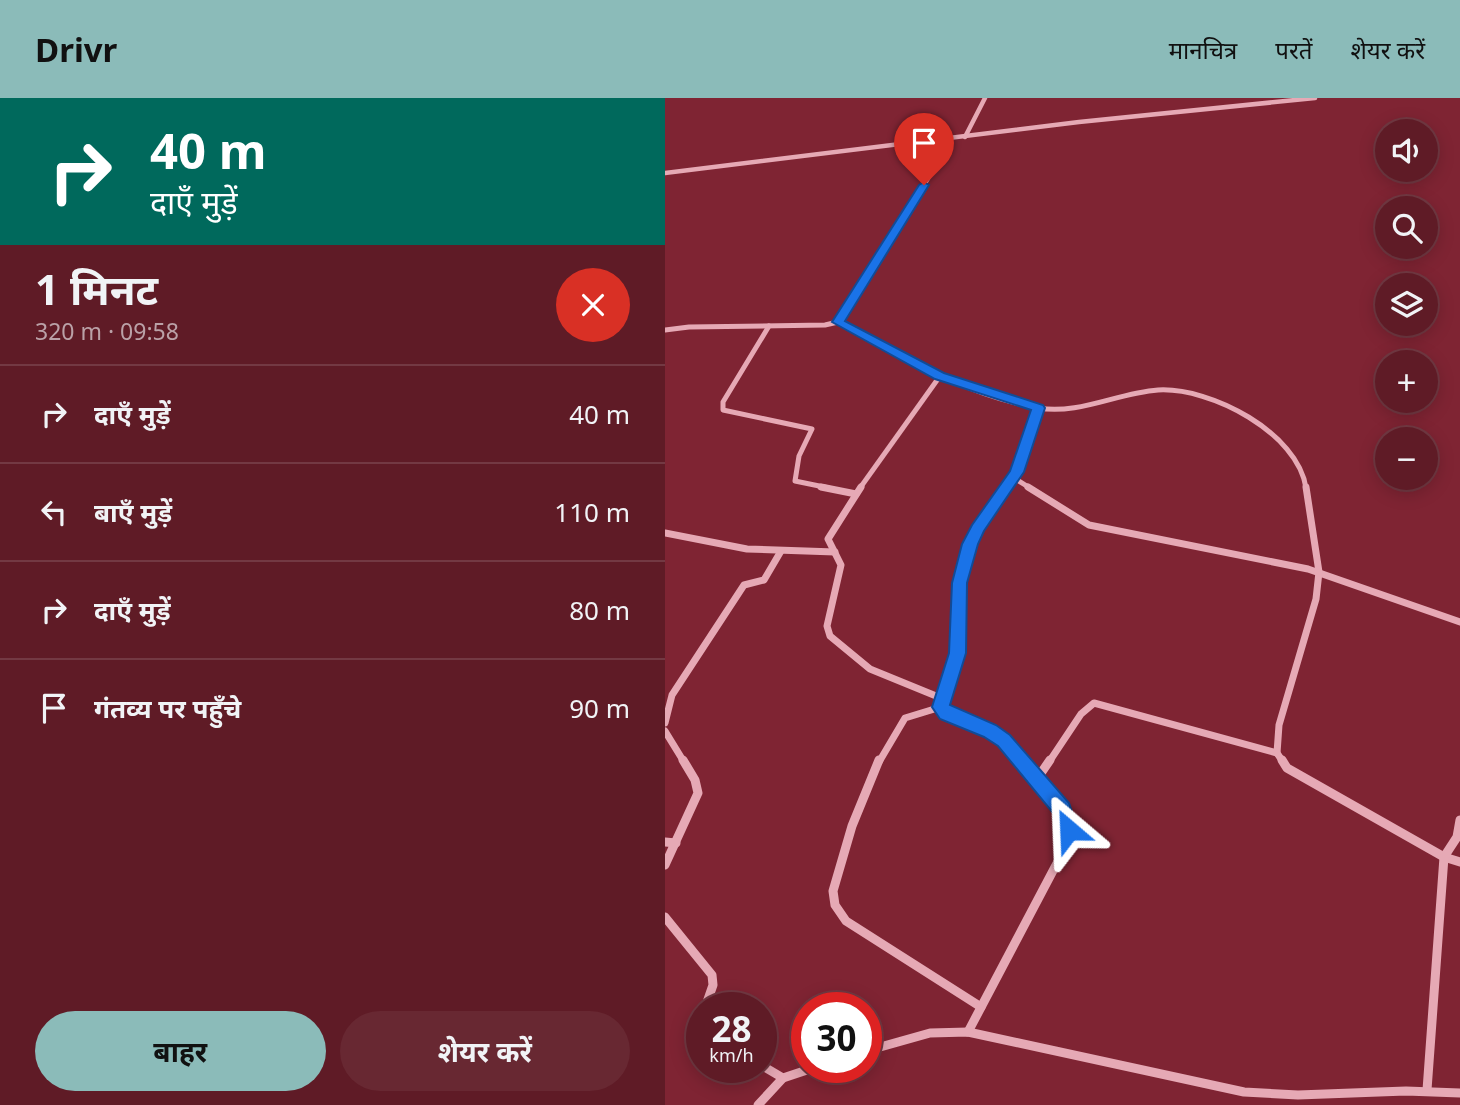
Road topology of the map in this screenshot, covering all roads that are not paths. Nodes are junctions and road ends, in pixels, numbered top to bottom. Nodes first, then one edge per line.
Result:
1 (985, 98) edge
2 (1315, 98) edge
3 (965, 137) junction
4 (925, 143) junction
5 (665, 173) edge
6 (838, 322) junction
7 (769, 326) junction
8 (665, 330) edge
9 (940, 376) junction
10 (1038, 408) junction
11 (1014, 478) junction
12 (856, 494) junction
13 (665, 533) edge
14 (781, 551) junction
15 (835, 552) junction
16 (1319, 572) junction
17 (1460, 622) edge
18 (941, 703) junction
19 (665, 723) edge
20 (665, 731) edge
21 (1277, 753) junction
22 (1037, 779) junction
23 (1460, 820) edge
24 (665, 842) edge
25 (676, 843) junction
26 (1444, 857) junction
27 (1460, 862) edge
28 (665, 865) edge
29 (665, 917) edge
30 (711, 992) edge
31 (981, 1007) junction
32 (968, 1032) junction
33 (882, 1046) edge
34 (777, 1074) edge
35 (791, 1075) edge
36 (783, 1078) junction
37 (1427, 1090) junction
38 (1460, 1093) edge
39 (758, 1105) edge

1 - 3 street
2 - 3 street
3 - 4 street
4 - 5 street
4 - 6 street
6 - 7 street
6 - 9 street
7 - 8 street
7 - 12 street
9 - 10 street
9 - 12 street
10 - 11 street
10 - 16 street
11 - 16 street
11 - 18 street
12 - 15 street
13 - 14 street
14 - 15 street
14 - 19 street
15 - 18 street
16 - 17 street
16 - 21 street
18 - 22 street
18 - 31 street
20 - 25 street
21 - 22 street
21 - 26 street
22 - 31 street
23 - 26 street
24 - 25 street
25 - 28 street
26 - 27 street
26 - 37 street
29 - 30 street
31 - 32 street
32 - 33 street
32 - 37 street
34 - 36 street
35 - 36 street
36 - 39 street
37 - 38 street

